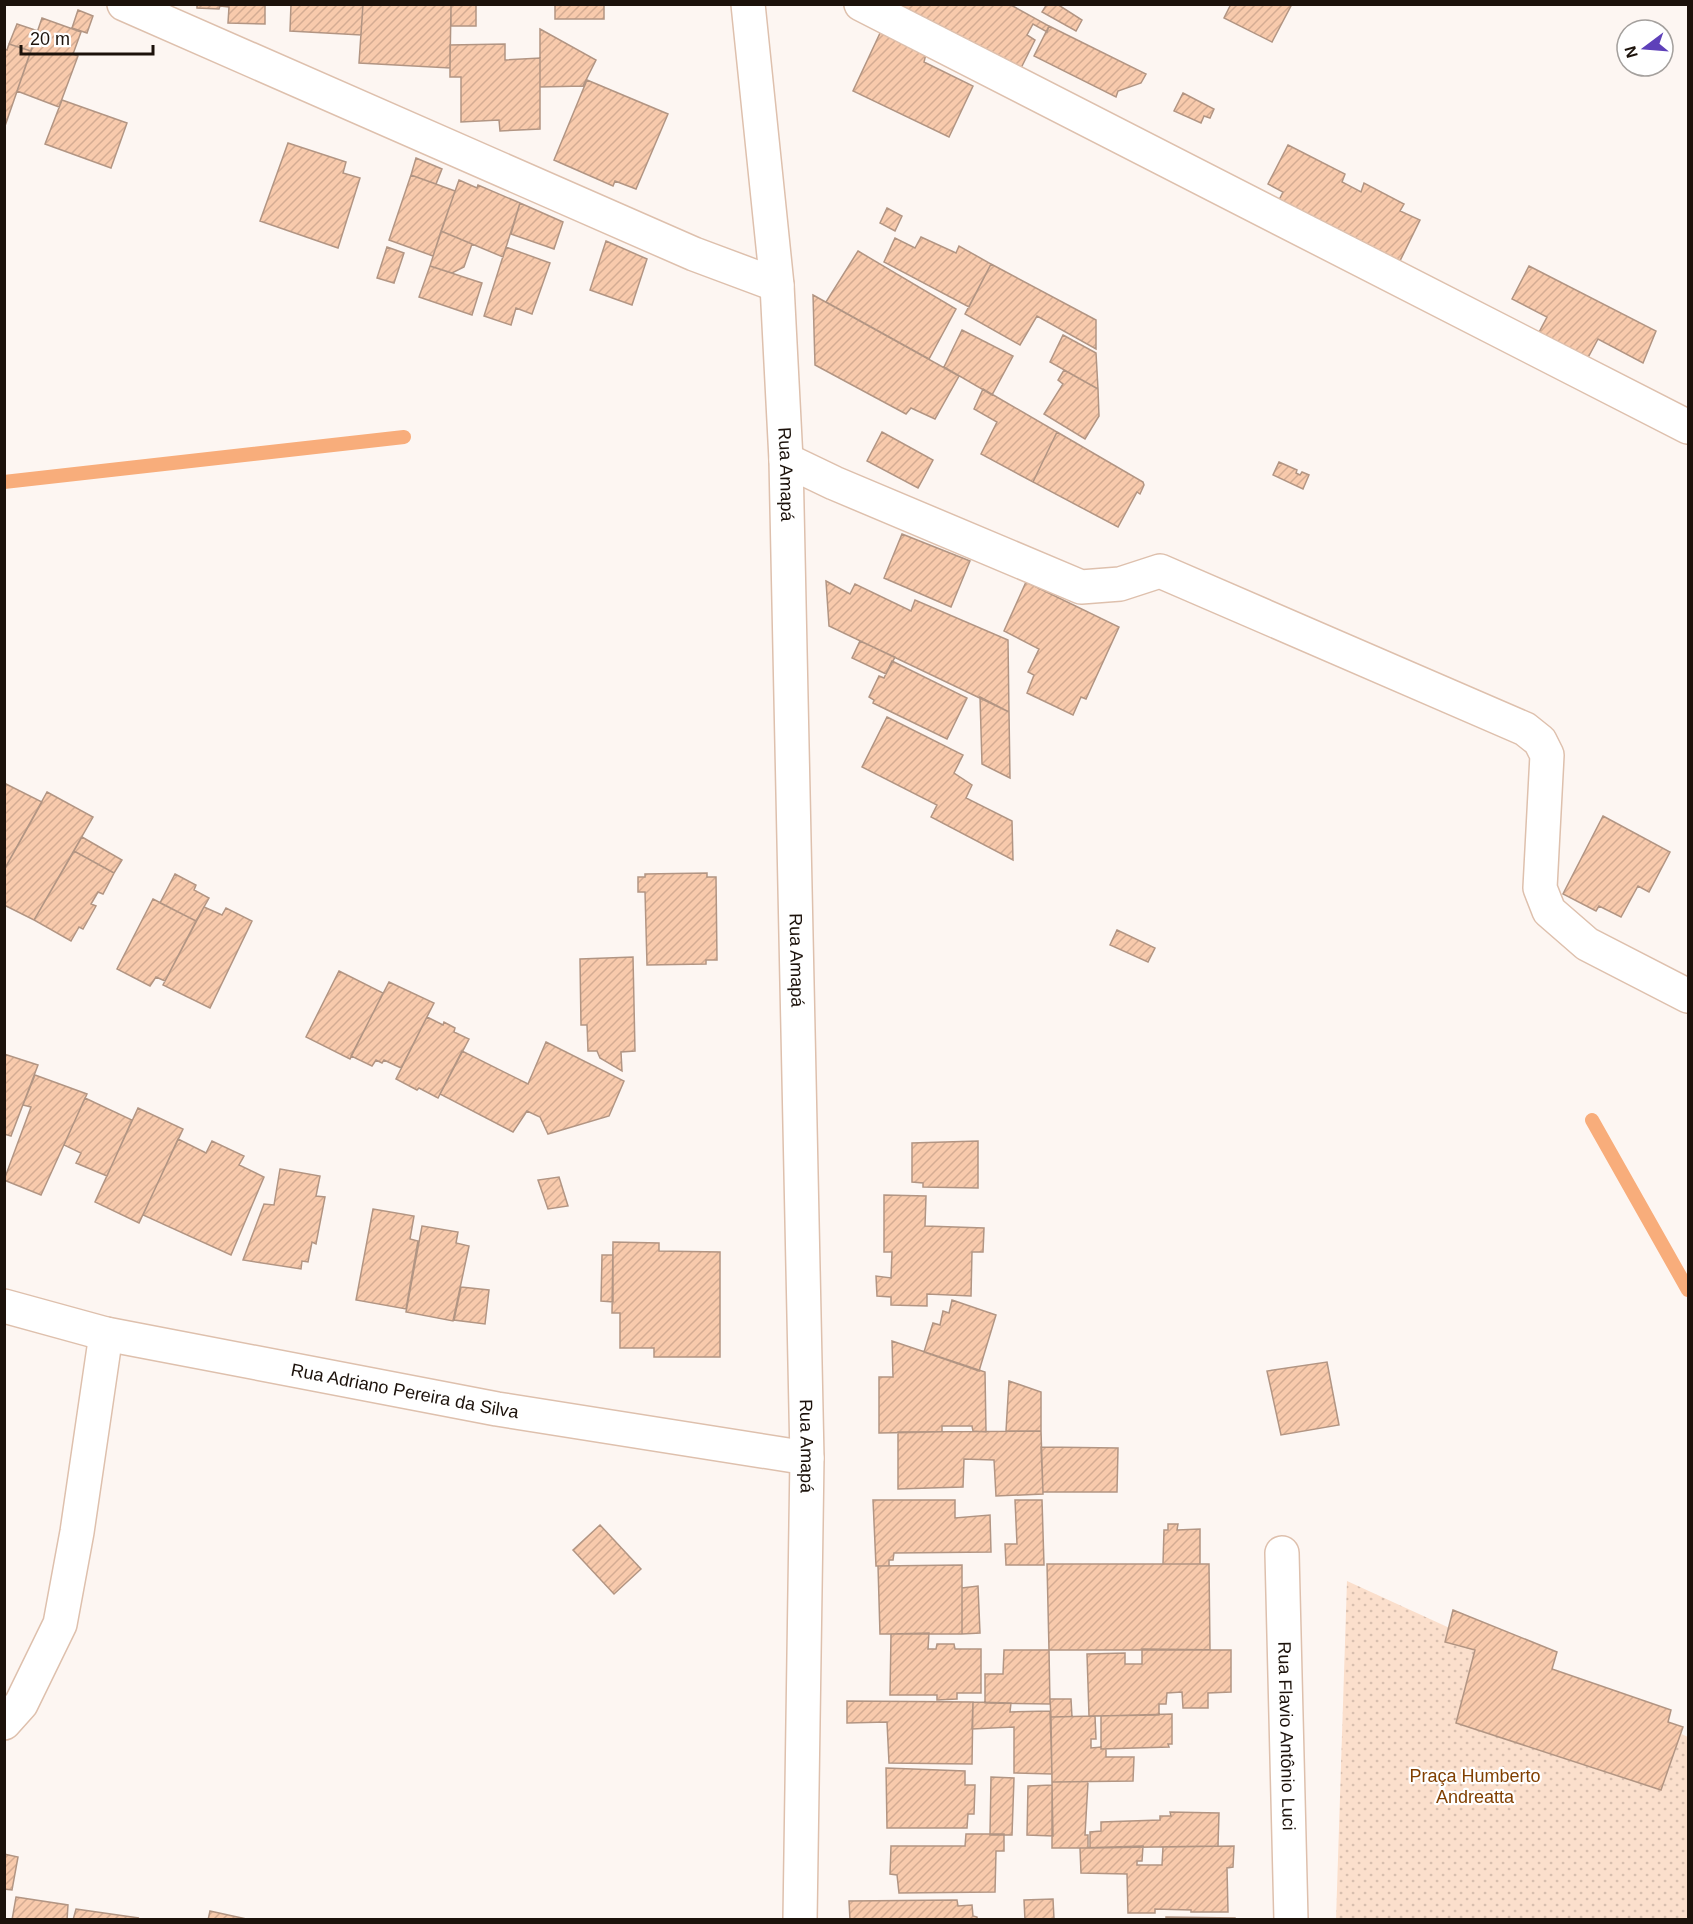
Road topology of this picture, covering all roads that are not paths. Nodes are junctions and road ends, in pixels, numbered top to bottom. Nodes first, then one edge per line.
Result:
1 (124, 4) edge
2 (748, 4) edge
3 (861, 4) edge
4 (777, 285) junction
5 (1689, 427) edge
6 (786, 460) junction
7 (1689, 996) edge
8 (4, 1306) edge
9 (106, 1334) junction
10 (807, 1458) junction
11 (1282, 1553) dead end
12 (4, 1724) edge
13 (800, 1920) edge
14 (1291, 1920) edge

1 - 4 street
2 - 4 street, Rua Amapá
3 - 5 street
4 - 6 street, Rua Amapá
6 - 7 street
6 - 10 street, Rua Amapá
8 - 9 street, Rua Adriano Pereira da Silva
9 - 10 street, Rua Adriano Pereira da Silva
9 - 12 street
10 - 13 street, Rua Amapá
11 - 14 street, Rua Flavio Antônio Luci

